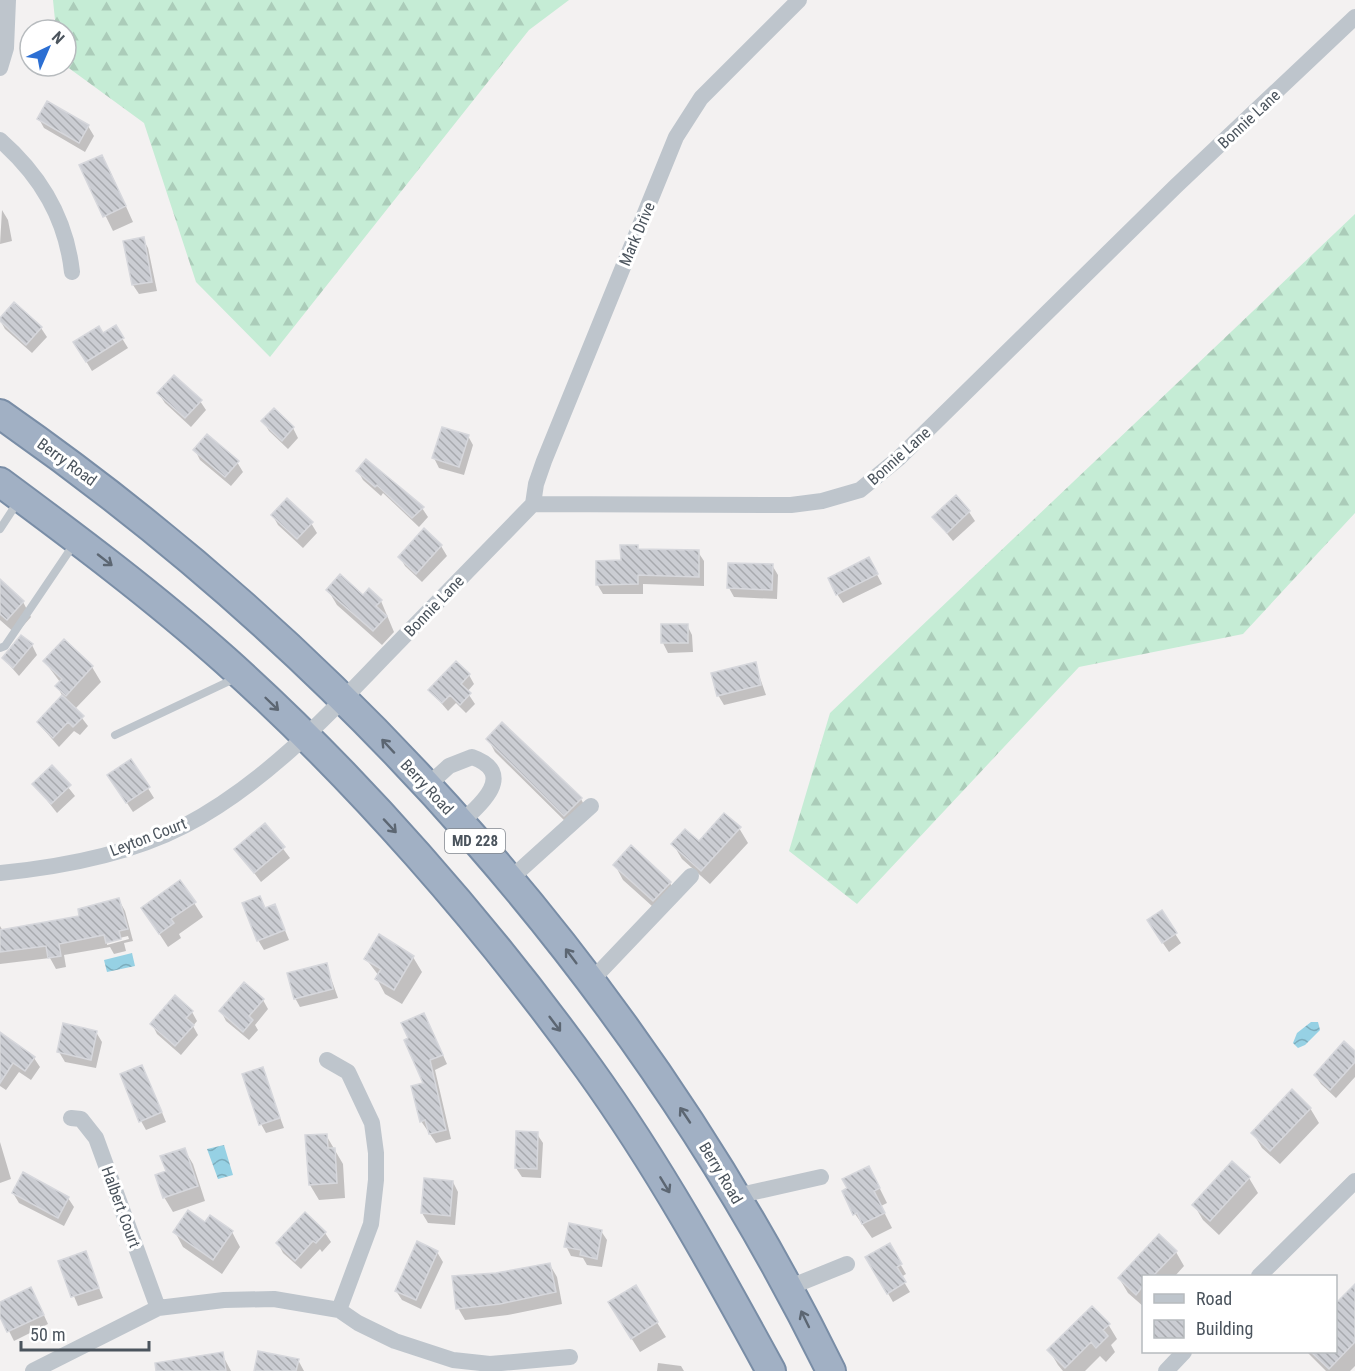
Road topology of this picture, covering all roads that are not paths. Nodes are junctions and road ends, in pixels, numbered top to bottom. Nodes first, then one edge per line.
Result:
1 (8, 0) edge
2 (799, 0) edge
3 (1355, 17) edge
4 (8, 18) junction
5 (0, 35) edge
6 (0, 68) edge
7 (0, 140) edge
8 (72, 272) dead end
9 (0, 414) edge
10 (10, 489) edge
11 (533, 504) junction
12 (0, 529) edge
13 (77, 539) junction
14 (0, 648) edge
15 (241, 675) junction
16 (344, 699) junction
17 (115, 735) dead end
18 (307, 737) junction
19 (427, 786) junction
20 (591, 806) dead end
21 (460, 823) junction
22 (0, 873) edge
23 (691, 876) dead end
24 (509, 880) junction
25 (590, 982) junction
26 (327, 1060) dead end
27 (71, 1118) dead end
28 (821, 1177) dead end
29 (1355, 1181) edge
30 (736, 1196) junction
31 (847, 1264) dead end
32 (1260, 1275) edge
33 (789, 1287) junction
34 (158, 1308) junction
35 (339, 1310) junction
36 (1183, 1353) edge
37 (570, 1357) dead end
38 (33, 1371) edge
39 (771, 1371) edge
40 (831, 1371) edge
41 (1166, 1371) edge

1 - 4 street
2 - 11 street, Mark Drive
3 - 11 street, Bonnie Lane
4 - 5 street
4 - 6 street
7 - 8 street
9 - 16 highway, Berry Road / MD 228
10 - 12 lane
10 - 13 highway, MD 228
11 - 16 street, Bonnie Lane
13 - 14 lane
13 -> 15 highway, MD 228
15 - 17 lane
15 -> 18 highway, MD 228
16 - 18 street, Bonnie Lane
19 -> 16 highway, Berry Road / MD 228
18 - 22 street, Leyton Court
18 -> 39 highway, MD 228
19 - 21 highway, Berry Road / MD 228
19 - 21 street
20 - 24 street
21 - 24 highway, Berry Road / MD 228
23 - 25 street
25 -> 24 highway, Berry Road / MD 228
30 -> 25 highway, Berry Road / MD 228
26 - 35 street
27 - 34 street, Halbert Court
28 - 30 street
29 - 32 street
30 - 33 highway, Berry Road / MD 228
31 - 33 street
40 -> 33 highway, Berry Road / MD 228
34 - 35 street
34 - 38 street
35 - 37 street
36 - 41 street

